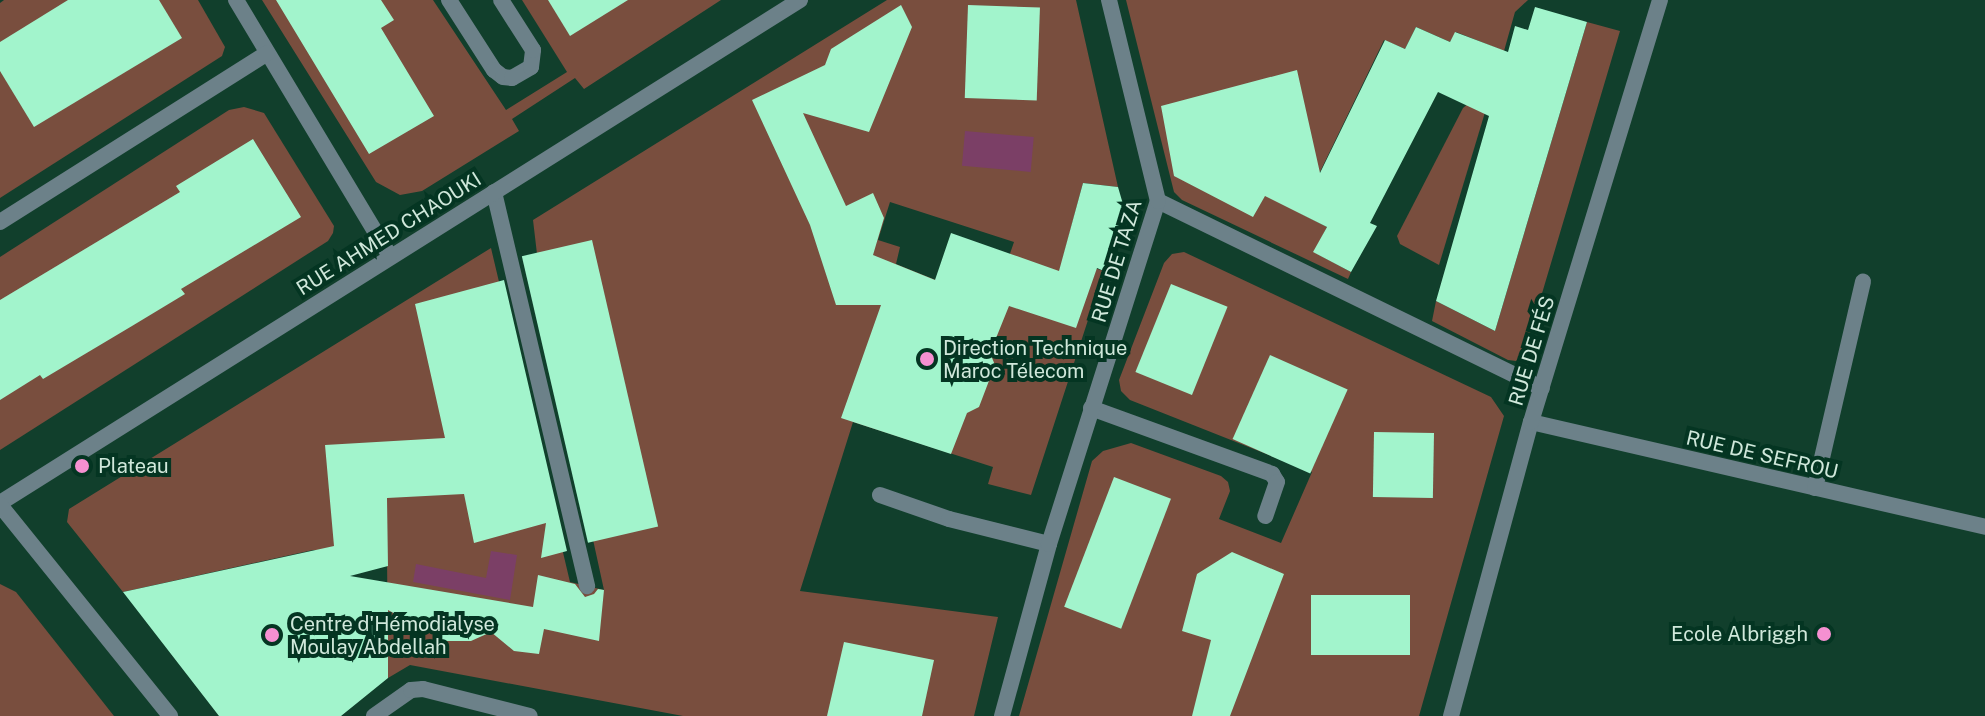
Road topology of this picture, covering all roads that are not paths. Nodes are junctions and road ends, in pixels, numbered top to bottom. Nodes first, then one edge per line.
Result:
1 (236, 0) edge
2 (449, 0) edge
3 (501, 0) edge
4 (800, 0) edge
5 (1109, 0) edge
6 (1660, 0) edge
7 (267, 53) junction
8 (494, 192) junction
9 (1158, 201) junction
10 (0, 222) edge
11 (389, 255) junction
12 (1863, 281) dead end
13 (1542, 388) junction
14 (1091, 408) junction
15 (1531, 422) junction
16 (1815, 488) junction
17 (880, 495) dead end
18 (0, 504) edge
19 (1265, 516) dead end
20 (1985, 527) edge
21 (1049, 544) junction
22 (587, 586) dead end
23 (170, 716) edge
24 (374, 716) edge
25 (530, 716) edge
26 (1002, 716) edge
27 (1451, 716) edge

1 - 7 street
2 - 3 street
4 - 8 street, RUE AHMED CHAOUKI
5 - 9 street, RUE DE TAZA
6 - 13 street, RUE DE FÉS
7 - 10 street
7 - 11 street
8 - 11 street, RUE AHMED CHAOUKI
8 - 22 street
9 - 13 street
9 - 14 street, RUE DE TAZA
11 - 18 street, RUE AHMED CHAOUKI
12 - 16 street
13 - 15 street, RUE DE FÉS
14 - 19 street
14 - 21 street, RUE DE TAZA
15 - 16 street, RUE DE SEFROU
15 - 27 street, RUE DE FÉS
16 - 20 street, RUE DE SEFROU
17 - 21 street
18 - 23 street
21 - 26 street, RUE DE TAZA
24 - 25 street

